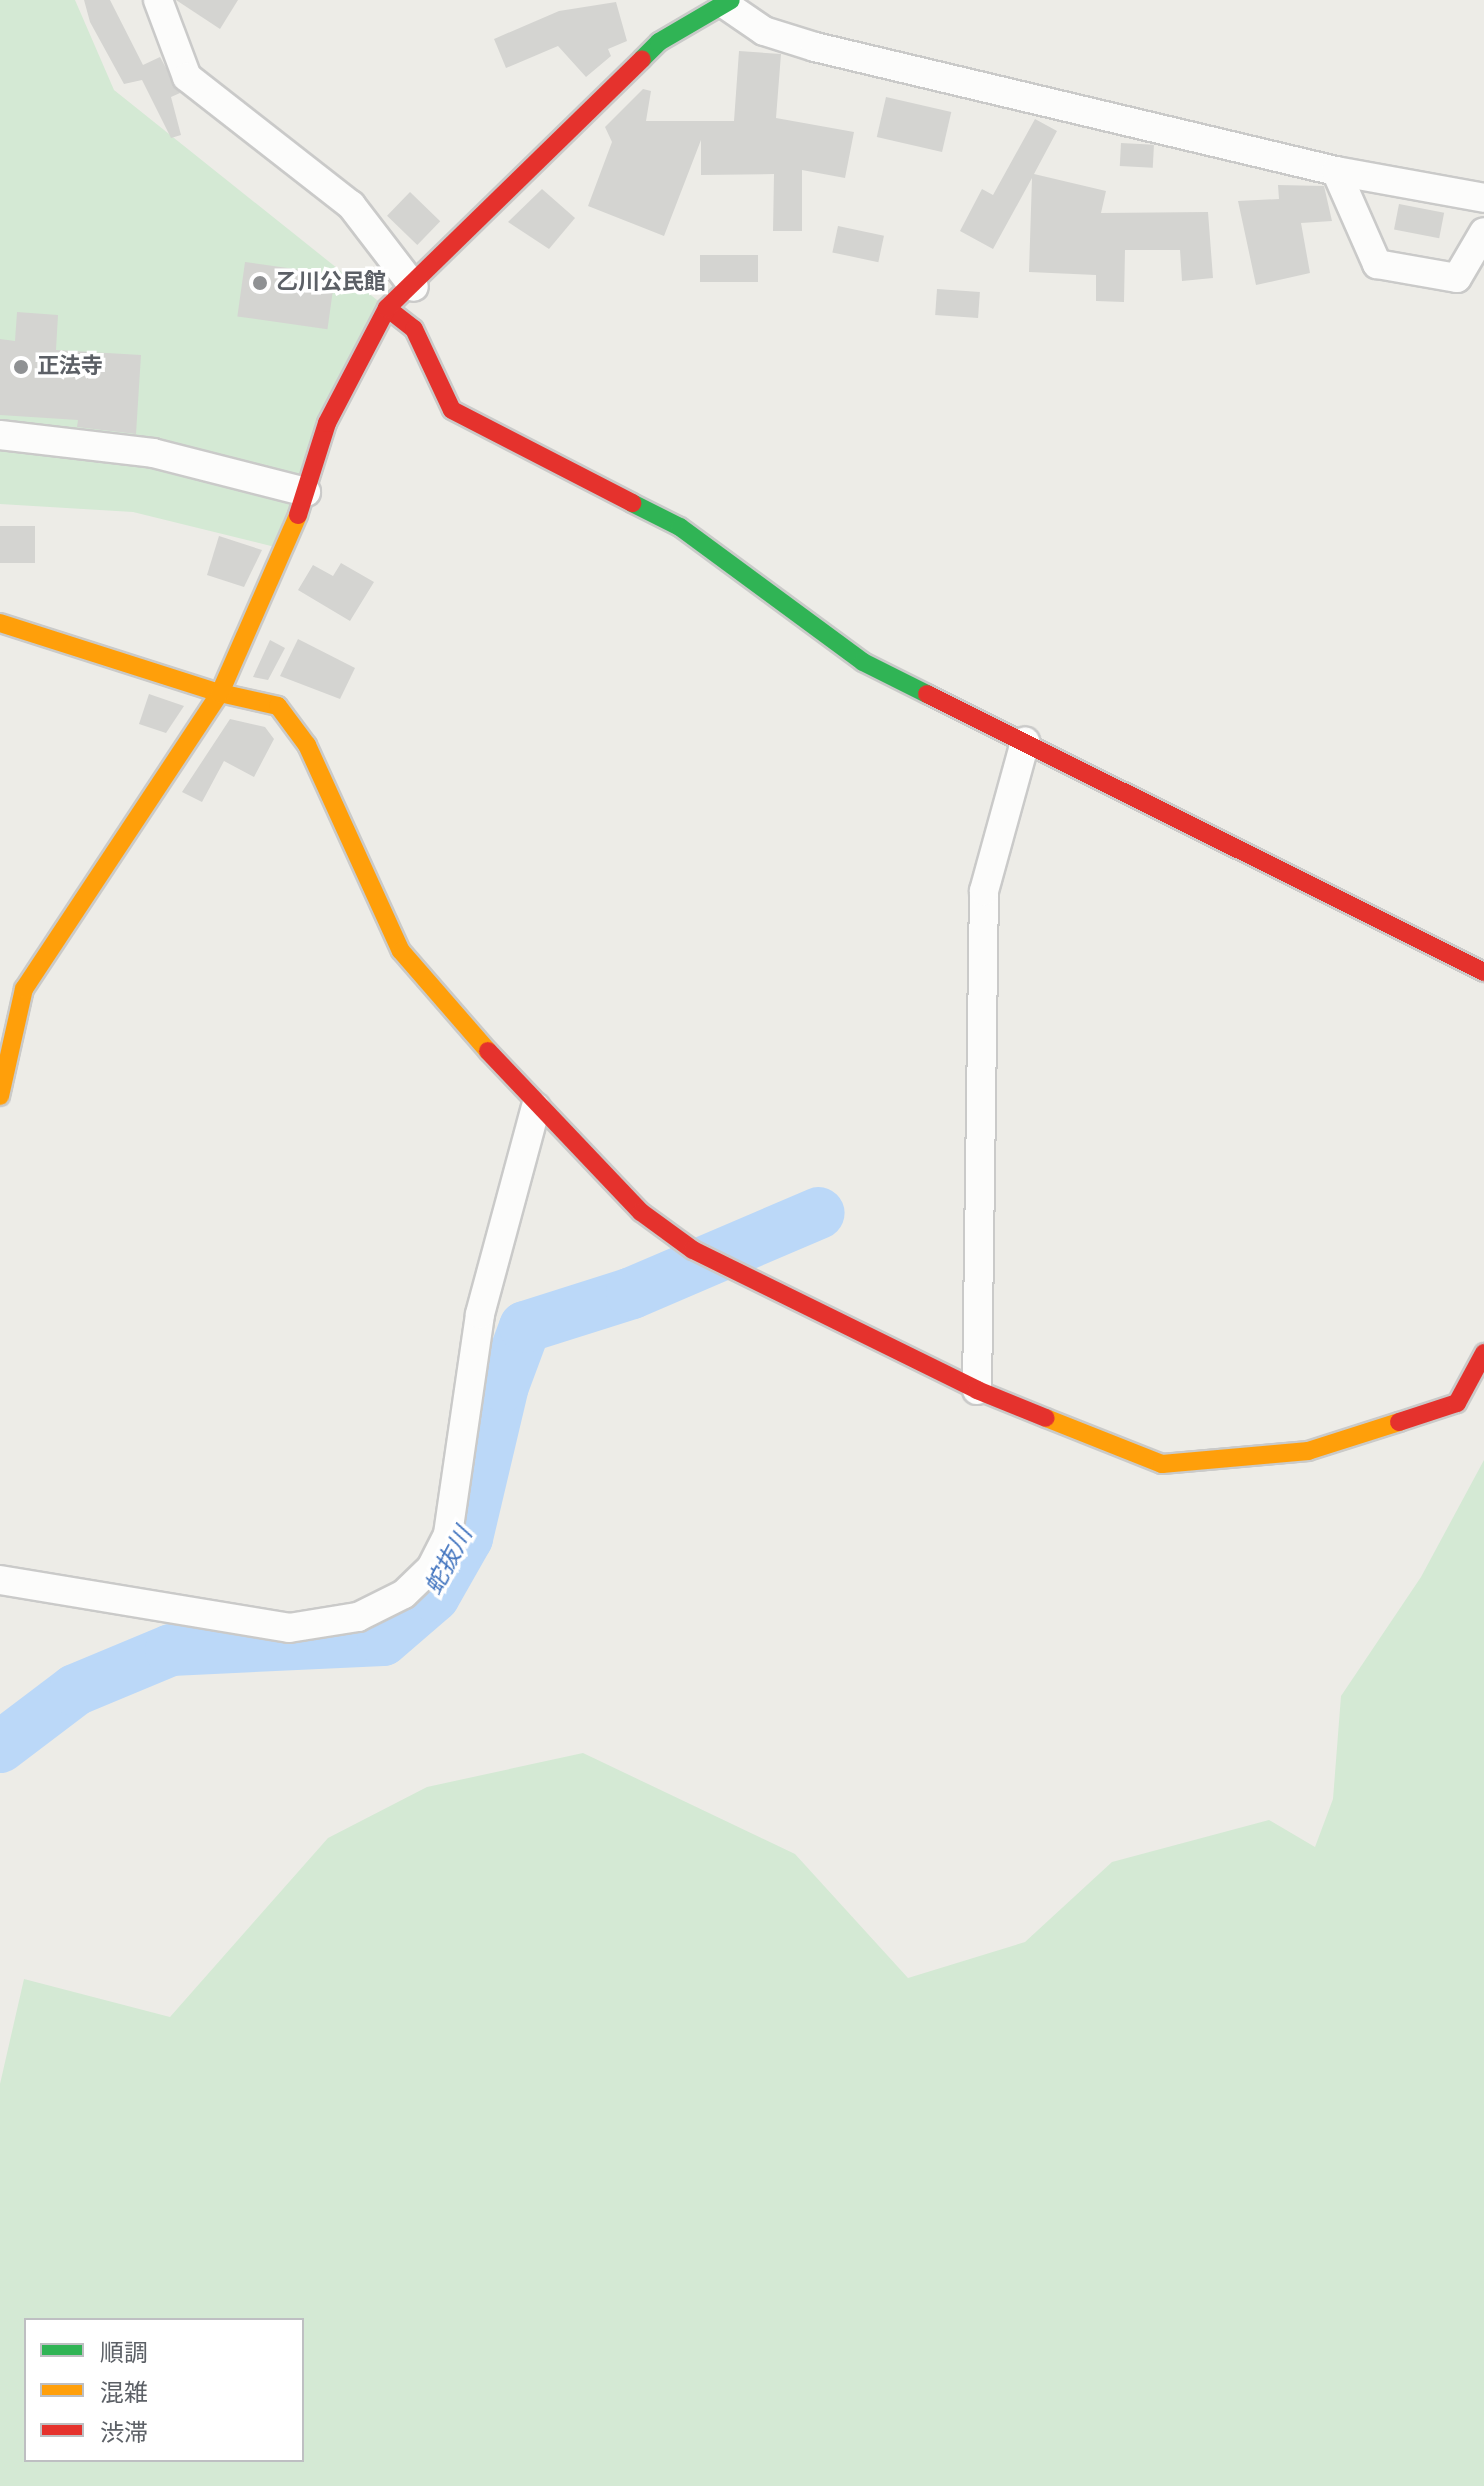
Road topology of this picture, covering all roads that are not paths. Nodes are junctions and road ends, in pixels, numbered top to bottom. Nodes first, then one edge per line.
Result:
1 (158, 0) edge
2 (729, 2) edge
3 (1336, 171) junction
4 (1484, 198) edge
5 (1484, 232) edge
6 (414, 287) junction
7 (387, 308) junction
8 (0, 435) edge
9 (306, 492) junction
10 (0, 623) edge
11 (220, 693) junction
12 (1025, 742) junction
13 (1484, 972) edge
14 (0, 1096) edge
15 (536, 1107) junction
16 (1484, 1353) edge
17 (977, 1390) junction
18 (0, 1580) edge

1 - 6 street
2 - 3 street
2 - 6 street
3 - 4 street
3 - 5 street
6 - 7 street
7 - 9 street
7 - 12 street
8 - 9 street
9 - 11 street
10 - 11 street
11 - 14 street
11 - 15 street
12 - 13 street
12 - 17 street
15 - 17 street
15 - 18 street
16 - 17 street

